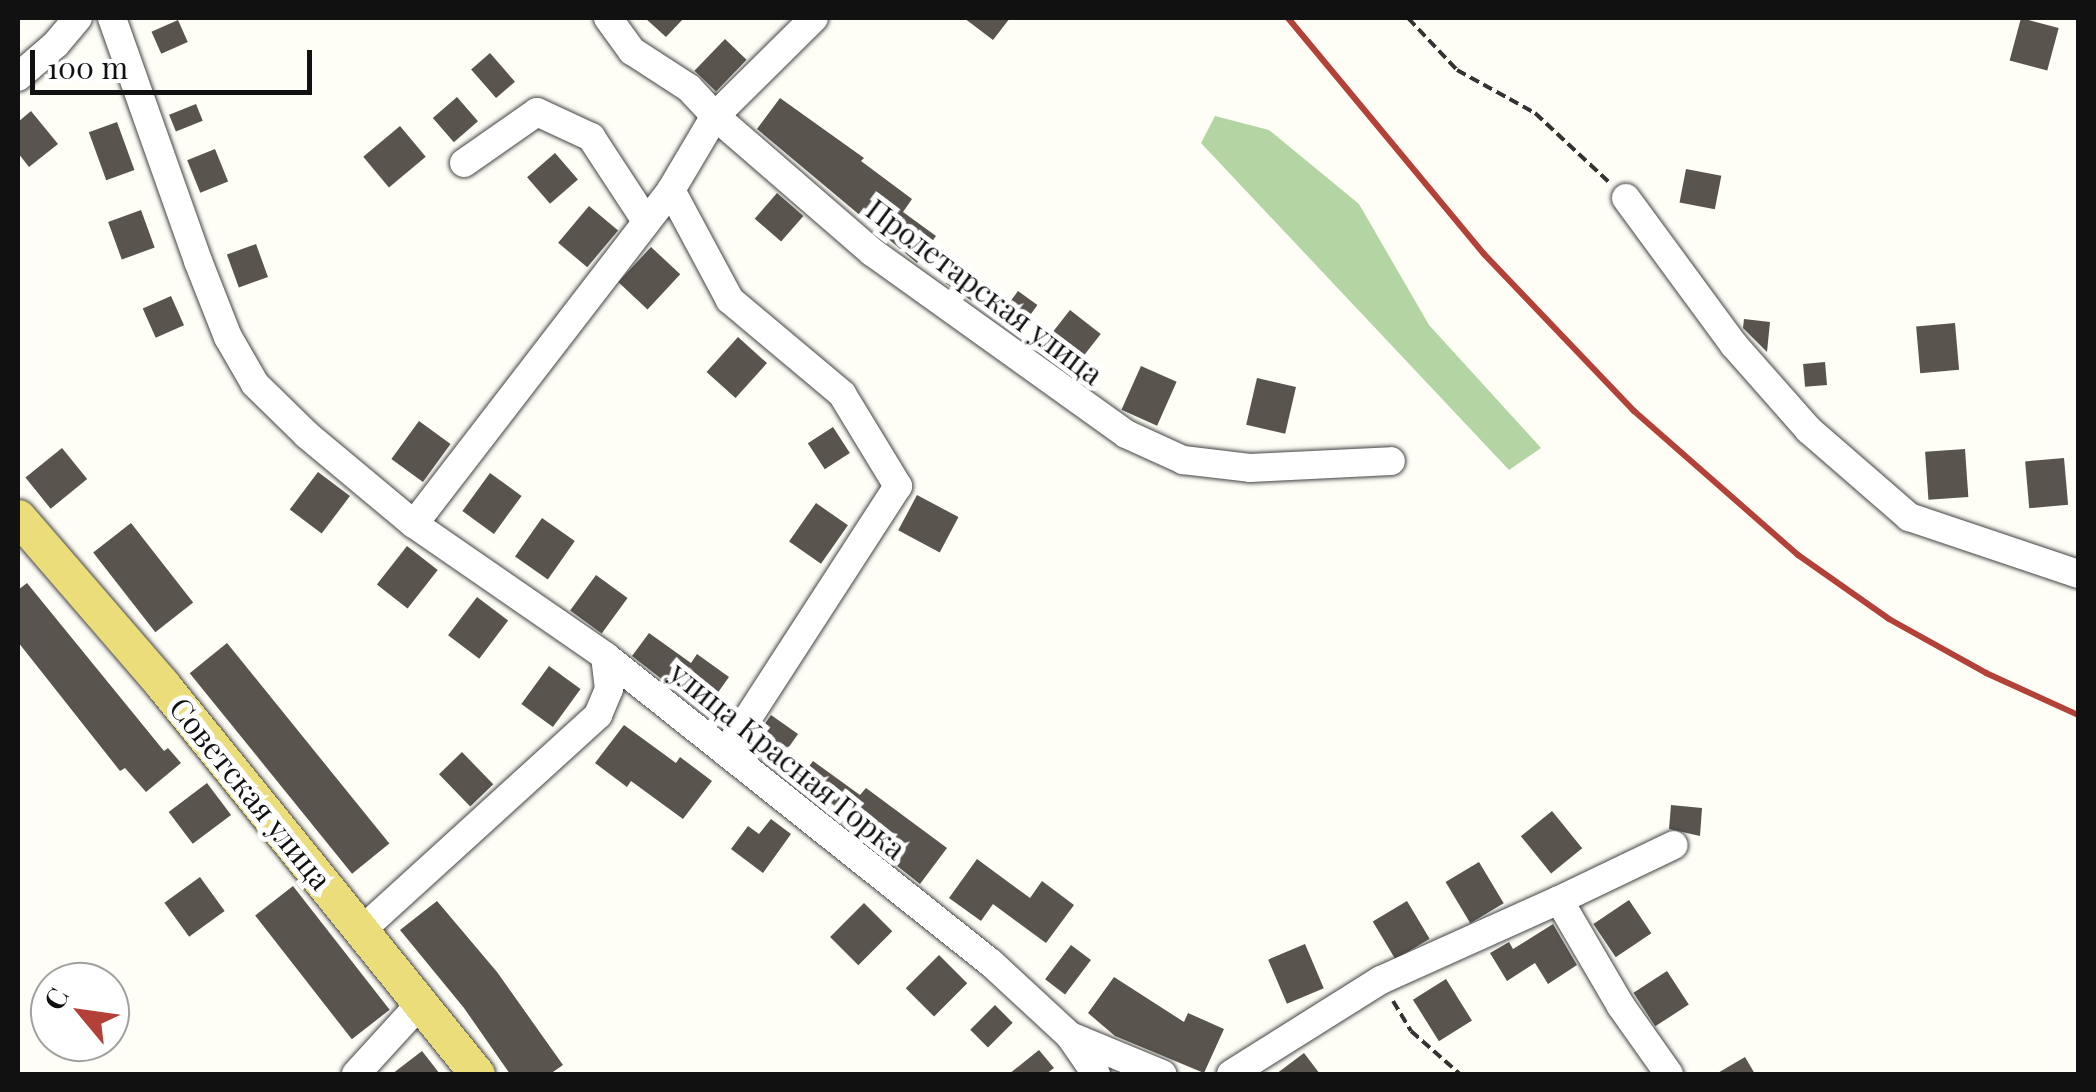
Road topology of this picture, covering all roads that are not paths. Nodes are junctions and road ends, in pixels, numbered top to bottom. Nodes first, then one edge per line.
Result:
1 (78, 18) edge
2 (112, 18) edge
3 (608, 18) edge
4 (814, 18) edge
5 (18, 77) edge
6 (715, 116) junction
7 (464, 163) dead end
8 (670, 190) junction
9 (1626, 198) road end
10 (646, 221) junction
11 (1392, 461) dead end
12 (18, 517) edge
13 (414, 524) junction
14 (2078, 574) edge
15 (605, 656) junction
16 (664, 704) junction
17 (598, 714) junction
18 (726, 752) junction
19 (1674, 845) dead end
20 (1560, 900) junction
21 (363, 929) junction
22 (419, 1005) junction
23 (1070, 1036) junction
24 (356, 1074) edge
25 (478, 1074) edge
26 (1096, 1074) edge
27 (1162, 1074) edge
28 (1232, 1074) edge
29 (1670, 1074) edge

1 - 5 street
2 - 13 street
3 - 6 street, Пролетарская улица
4 - 6 street
6 - 8 street
6 - 11 street, Пролетарская улица
7 - 10 street
8 - 10 street
8 - 18 street
9 - 14 street
10 - 13 street
12 - 21 main road, Советская улица
13 - 15 street, улица Красная Горка
15 - 16 street, улица Красная Горка
15 - 17 street
16 - 17 street
16 - 18 street, улица Красная Горка
17 - 21 street
18 - 23 street, улица Красная Горка
19 - 20 street
20 - 28 street
20 - 29 street
21 - 22 main road, Советская улица
22 - 24 street
22 - 25 main road, Советская улица
23 - 26 street, улица Красная Горка
23 - 27 street

